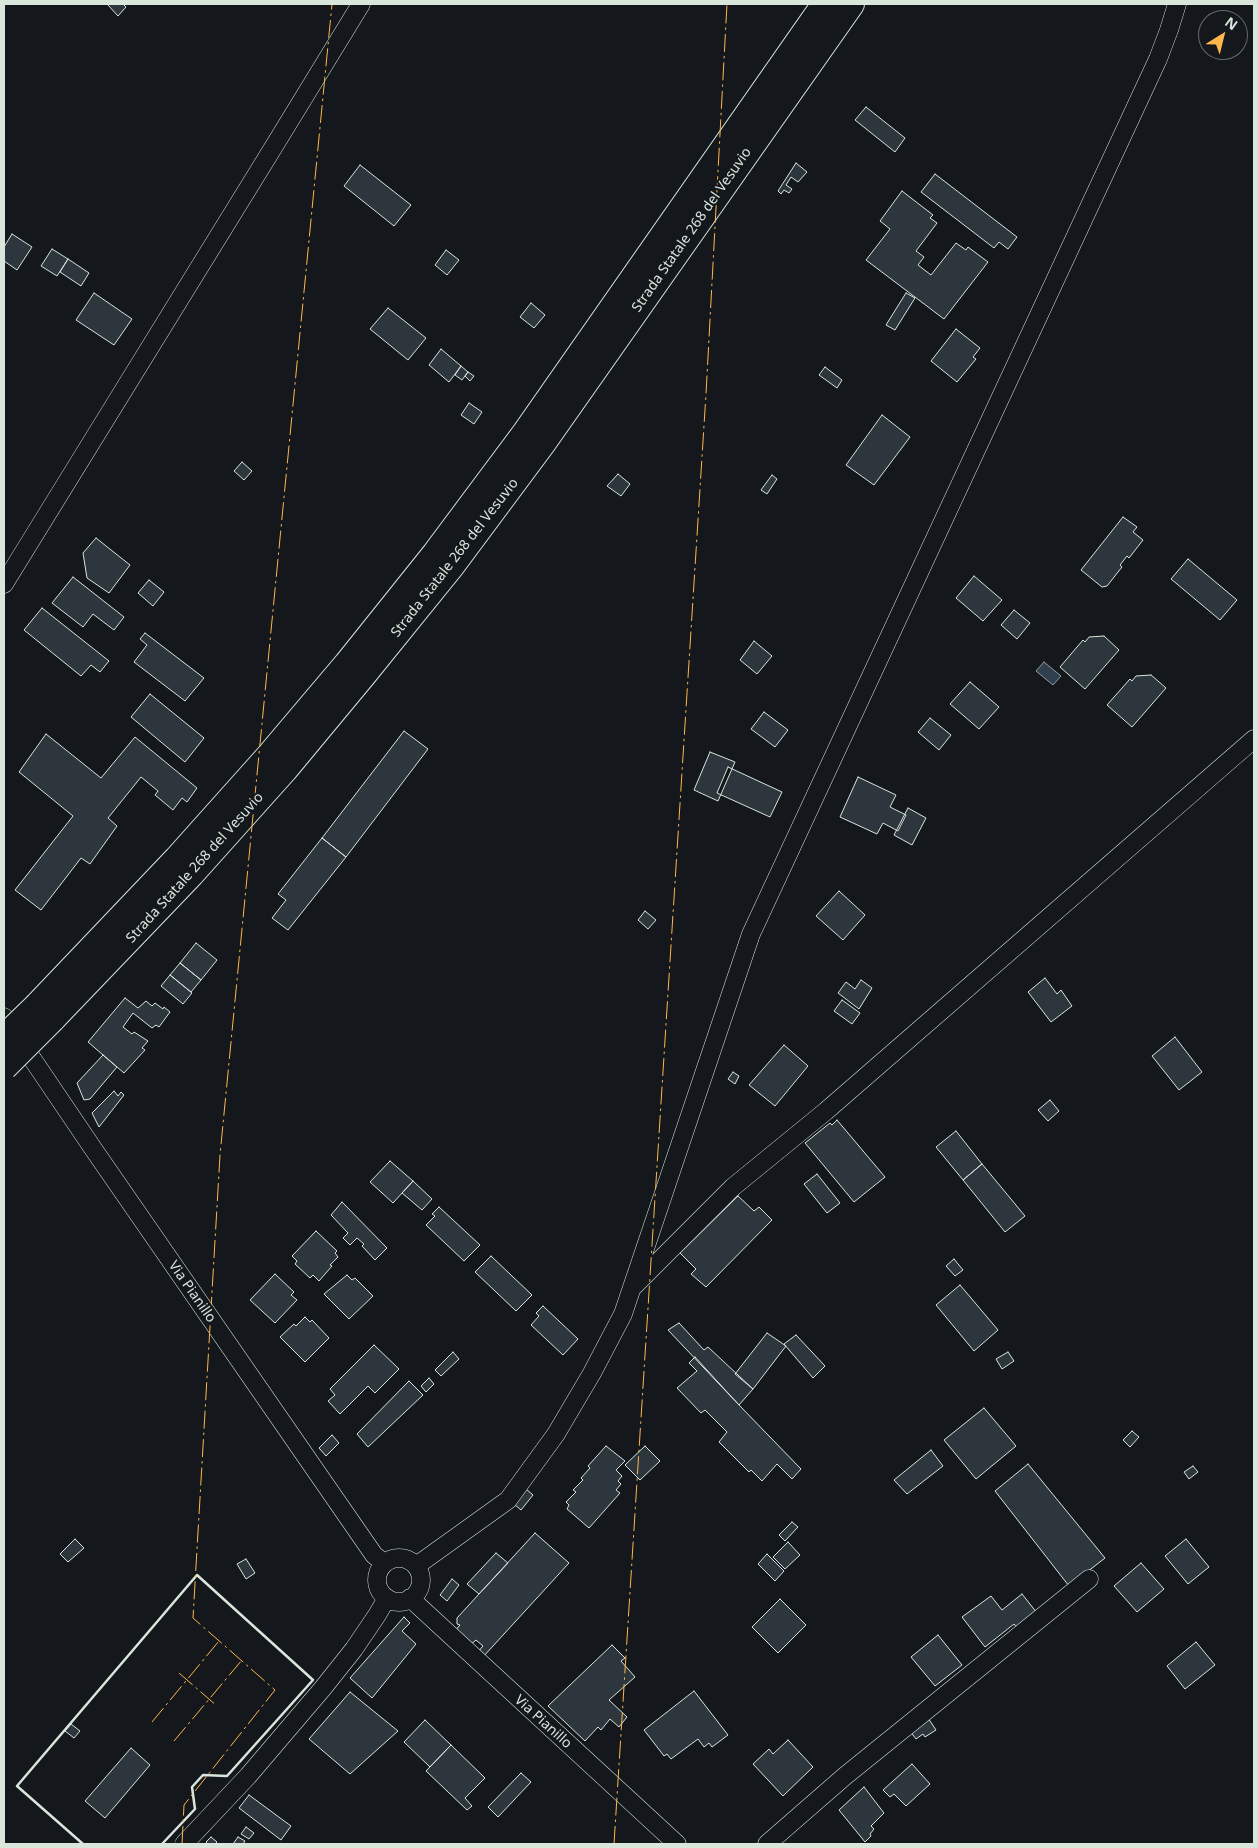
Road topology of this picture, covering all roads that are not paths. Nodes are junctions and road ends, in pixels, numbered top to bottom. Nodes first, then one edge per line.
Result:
1 (361, 4) edge
2 (825, 4) edge
3 (850, 4) edge
4 (1177, 4) edge
5 (4, 584) edge
6 (1254, 739) edge
7 (45, 1012) junction
8 (4, 1018) edge
9 (4, 1038) edge
10 (4, 1067) edge
11 (631, 1289) junction
12 (384, 1563) junction
13 (416, 1566) junction
14 (1089, 1579) dead end
15 (387, 1598) junction
16 (410, 1598) junction
17 (184, 1844) edge
18 (677, 1844) edge
19 (767, 1844) edge

1 - 5 street
2 - 7 highway, Strada Statale 268 del Vesuvio
3 - 7 highway, Strada Statale 268 del Vesuvio
4 - 11 street
6 - 11 street
7 - 9 highway, Strada Statale 268 del Vesuvio, bridge
7 - 10 highway, Strada Statale 268 del Vesuvio, bridge
8 - 12 street, Via Pianillo
11 - 13 street
12 - 13 street
12 - 15 street
13 - 16 street
14 - 19 street
15 - 16 street
15 - 17 street
16 - 18 street, Via Pianillo

